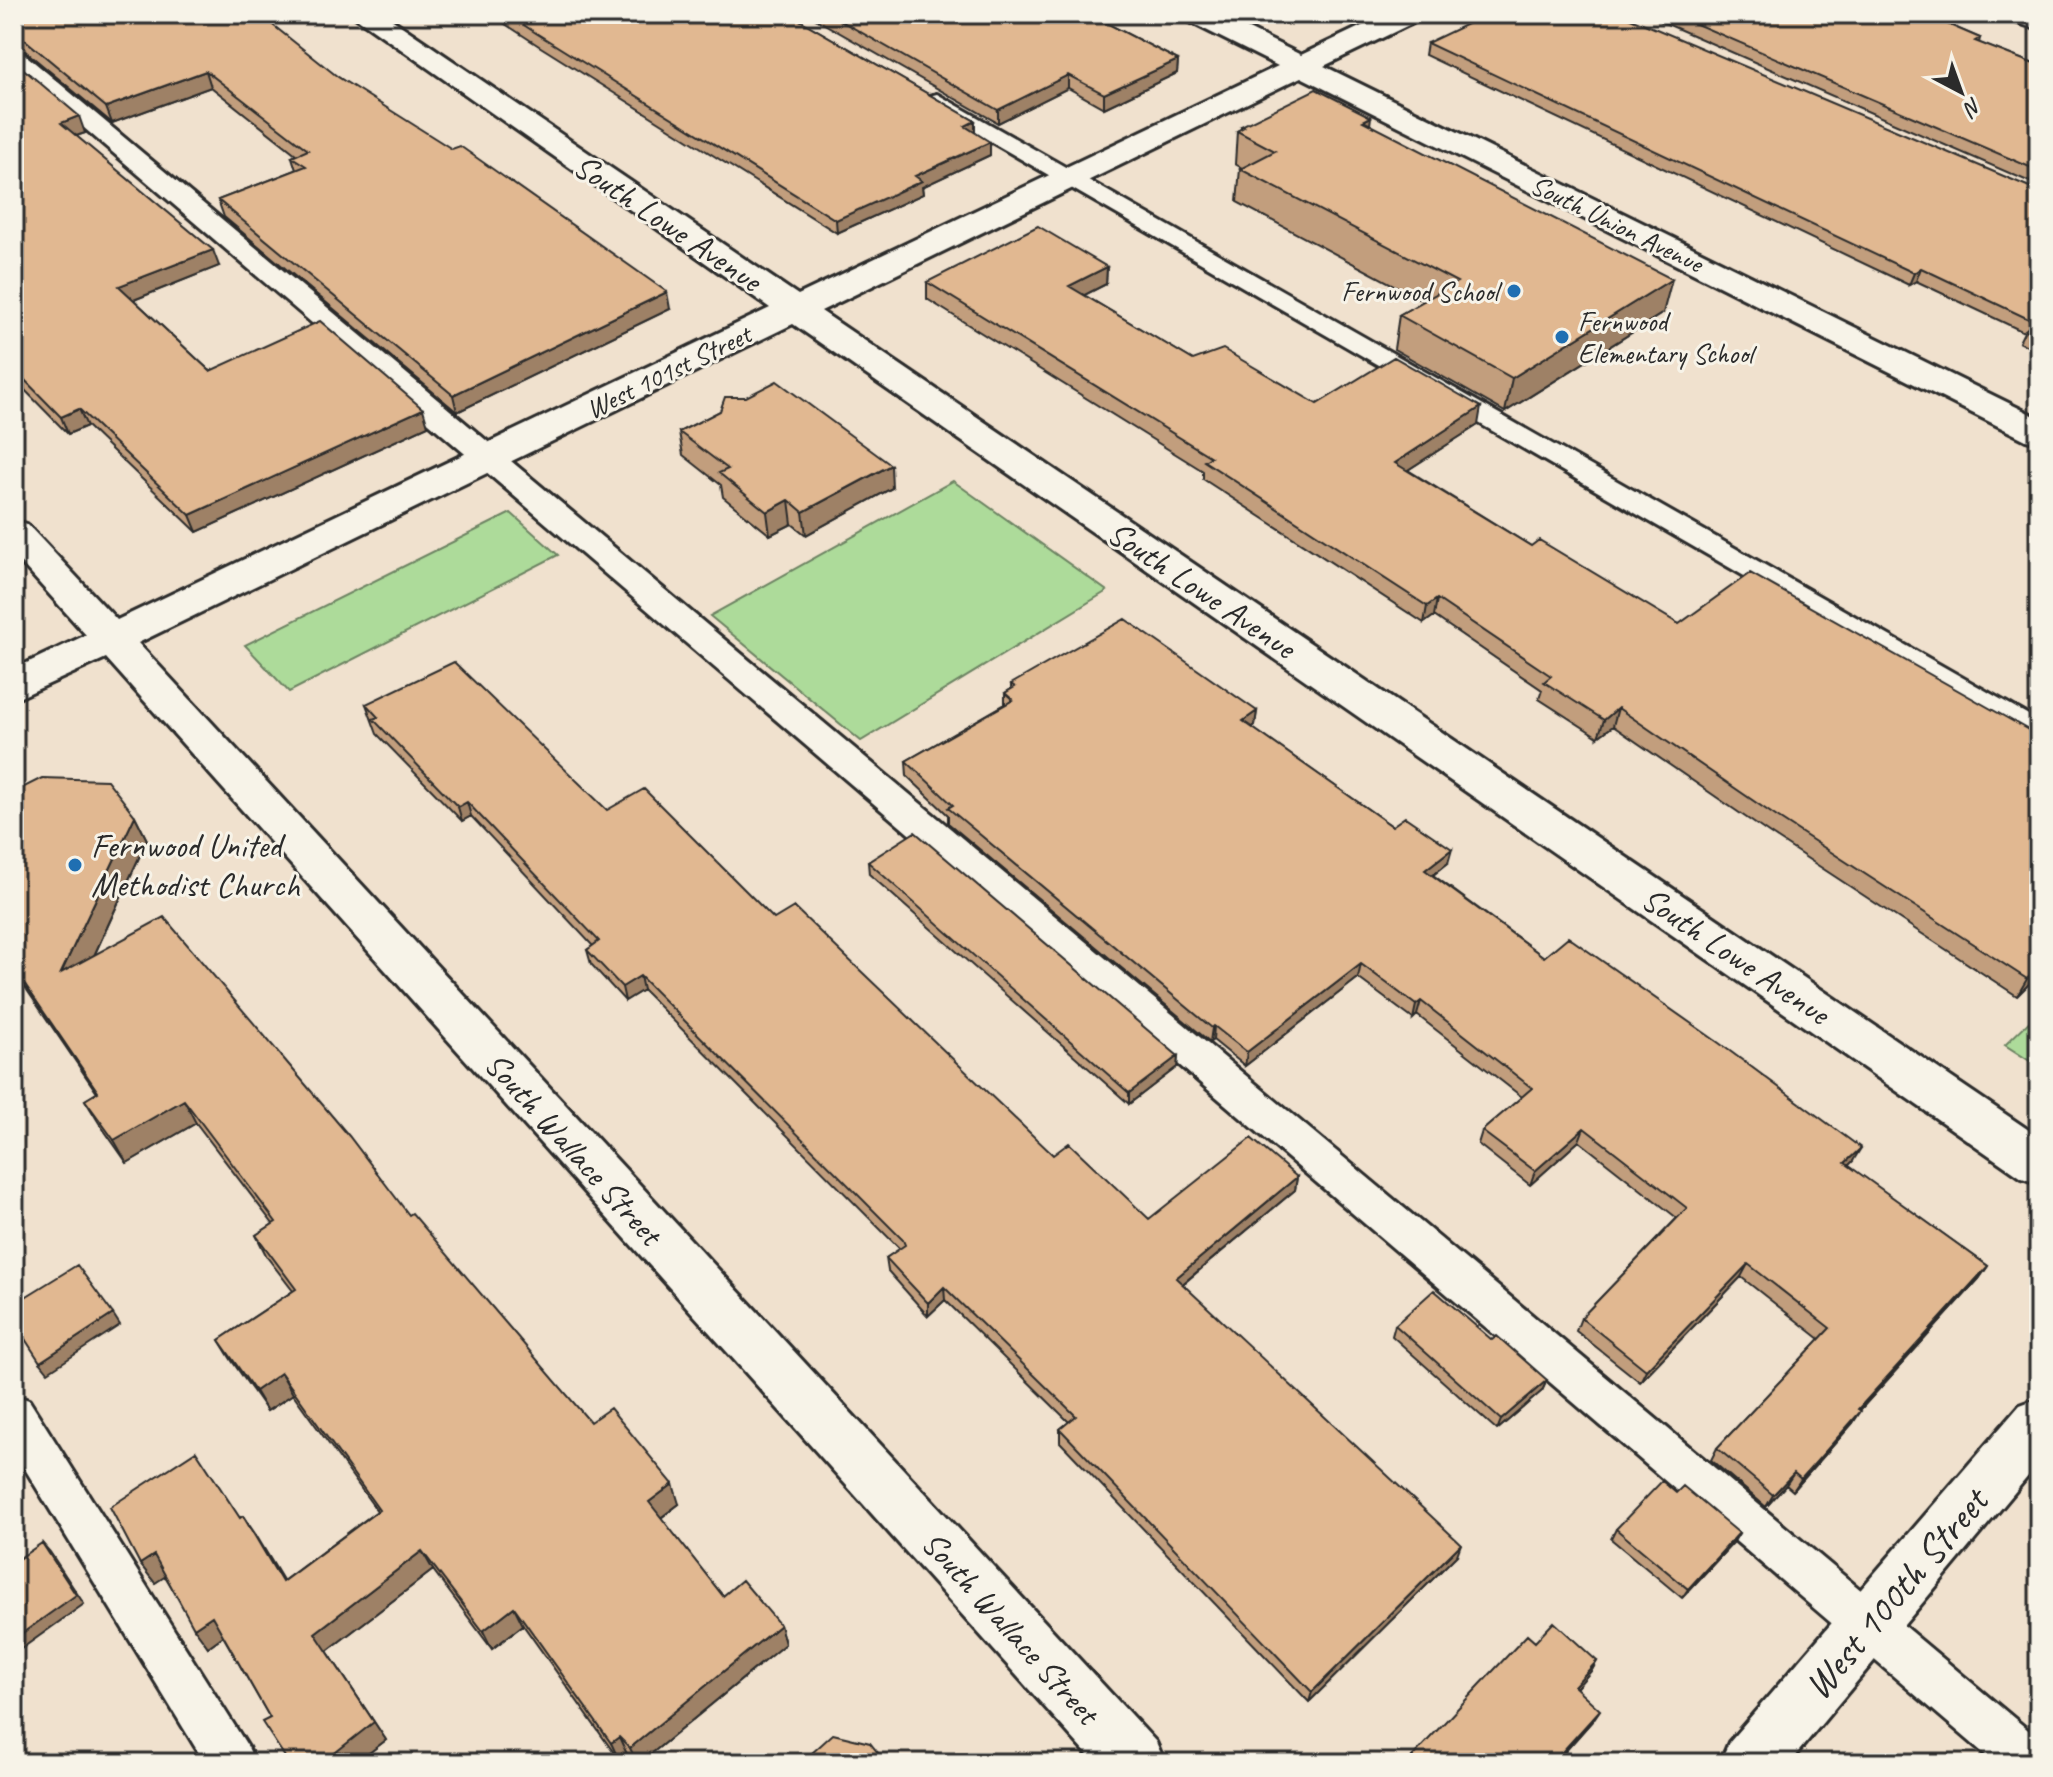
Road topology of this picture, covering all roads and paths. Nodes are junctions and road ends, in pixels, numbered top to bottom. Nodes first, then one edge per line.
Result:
1 (365, 14) edge
2 (1196, 14) edge
3 (1409, 14) edge
4 (2019, 14) edge
5 (2039, 22) edge
6 (14, 57) edge
7 (1301, 66) junction
8 (909, 85) edge
9 (1070, 178) junction
10 (796, 310) junction
11 (2039, 432) edge
12 (487, 459) junction
13 (14, 532) edge
14 (112, 639) junction
15 (14, 686) edge
16 (2039, 735) edge
17 (2039, 1163) edge
18 (14, 1414) edge
19 (2039, 1423) edge
20 (1868, 1625) junction
21 (232, 1763) edge
22 (1135, 1763) edge
23 (1750, 1763) edge
24 (2031, 1763) edge

1 - 10 street, South Lowe Avenue
2 - 7 street, South Union Avenue
3 - 7 street, West 101st Street
4 - 5 street
6 - 12 lane
7 - 9 street, West 101st Street
7 - 11 street, South Union Avenue
8 - 9 lane
9 - 10 street, West 101st Street
9 - 16 lane
10 - 12 street, West 101st Street
10 - 17 street, South Lowe Avenue
12 - 14 street, West 101st Street
12 - 20 lane
13 - 14 street, South Wallace Street
14 - 15 street, West 101st Street
14 - 22 street, South Wallace Street
18 - 21 lane
19 - 20 street, West 100th Street
20 - 23 street, West 100th Street
20 - 24 lane

